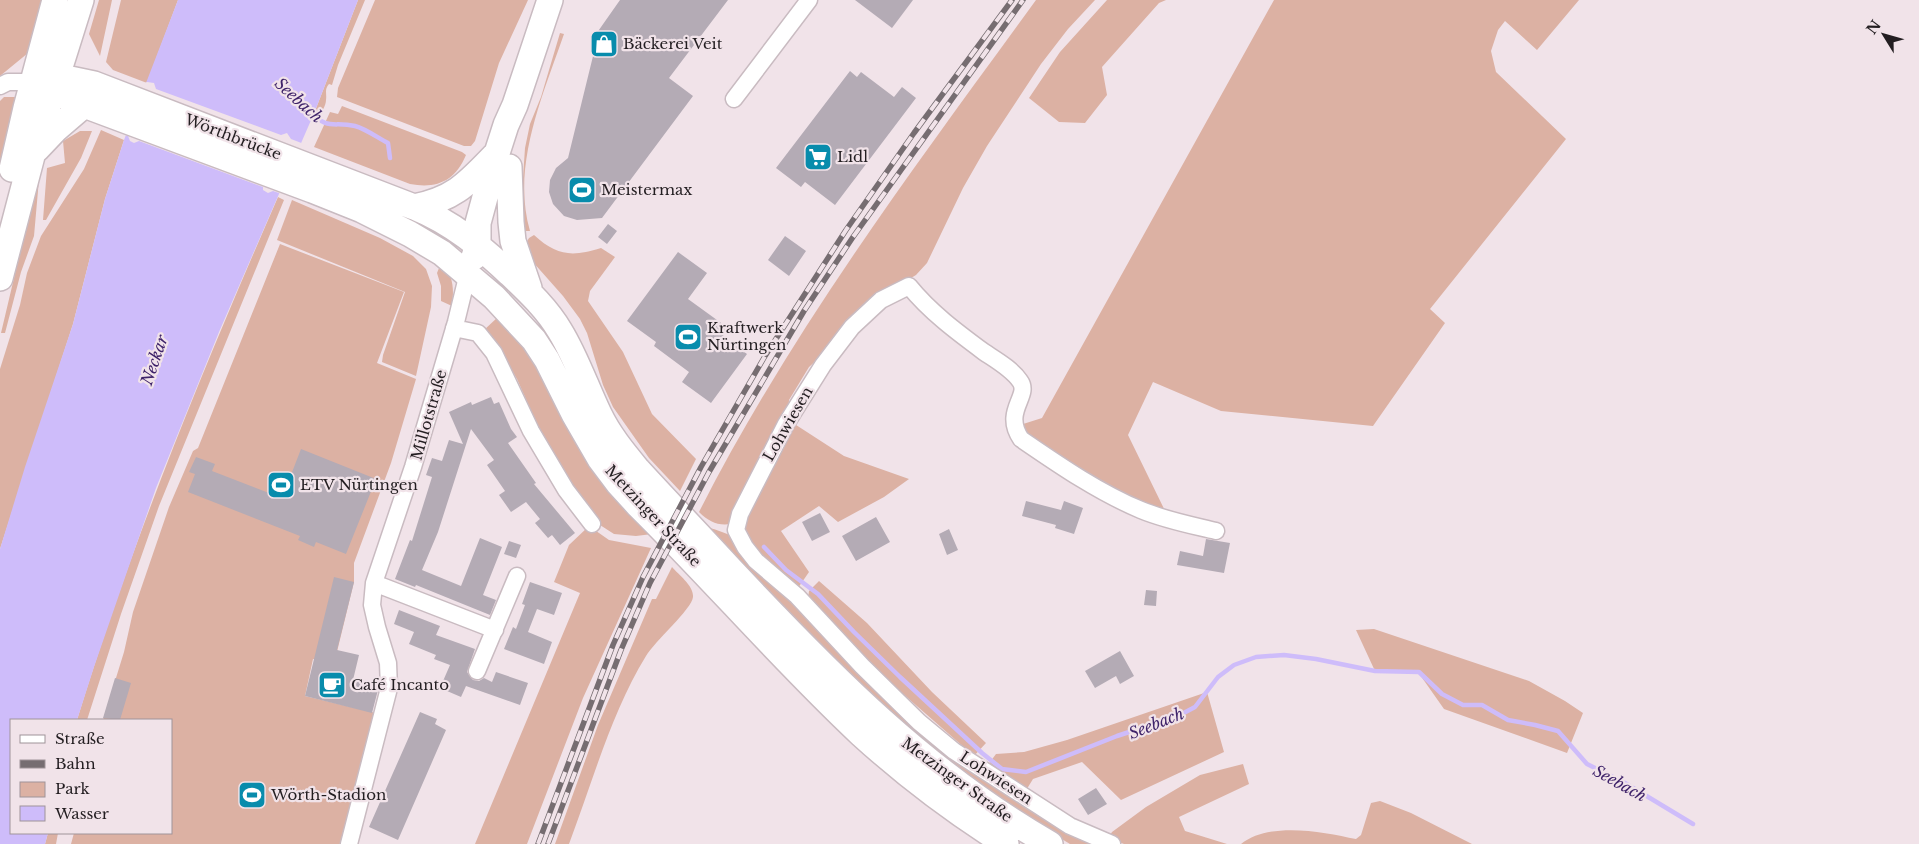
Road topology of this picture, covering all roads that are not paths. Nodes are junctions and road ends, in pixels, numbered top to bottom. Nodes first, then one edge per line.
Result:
1 (54, 0) edge
2 (82, 0) edge
3 (550, 0) edge
4 (809, 0) edge
5 (47, 83) junction
6 (0, 86) edge
7 (89, 94) junction
8 (734, 99) dead end
9 (32, 156) junction
10 (503, 160) junction
11 (367, 201) junction
12 (414, 207) junction
13 (484, 239) junction
14 (1, 272) edge
15 (468, 273) junction
16 (532, 294) junction
17 (454, 328) junction
18 (592, 524) dead end
19 (1216, 531) dead end
20 (517, 576) dead end
21 (374, 583) junction
22 (495, 630) junction
23 (477, 671) dead end
24 (349, 844) edge
25 (1006, 844) edge
26 (1050, 844) edge
27 (1112, 844) edge

1 - 5 main road
2 - 5 main road
2 - 7 main road
3 - 10 main road
4 - 8 street
5 - 6 street
5 - 7 main road, Wörthbrücke
5 - 9 main road
5 - 14 main road
7 - 9 main road
7 - 11 main road, Wörthbrücke
9 - 14 main road
10 - 12 main road
10 - 13 main road
10 - 16 main road
11 - 12 main road
11 - 15 main road, Metzinger Straße
12 - 13 main road
13 - 15 main road
13 - 16 main road
15 - 17 street, Millotstraße
15 - 25 main road, Metzinger Straße
16 - 26 main road, Metzinger Straße
17 - 18 street
17 - 21 street, Millotstraße
19 - 27 street, Lohwiesen
20 - 22 street
21 - 22 street
21 - 24 street, Millotstraße
22 - 23 street

